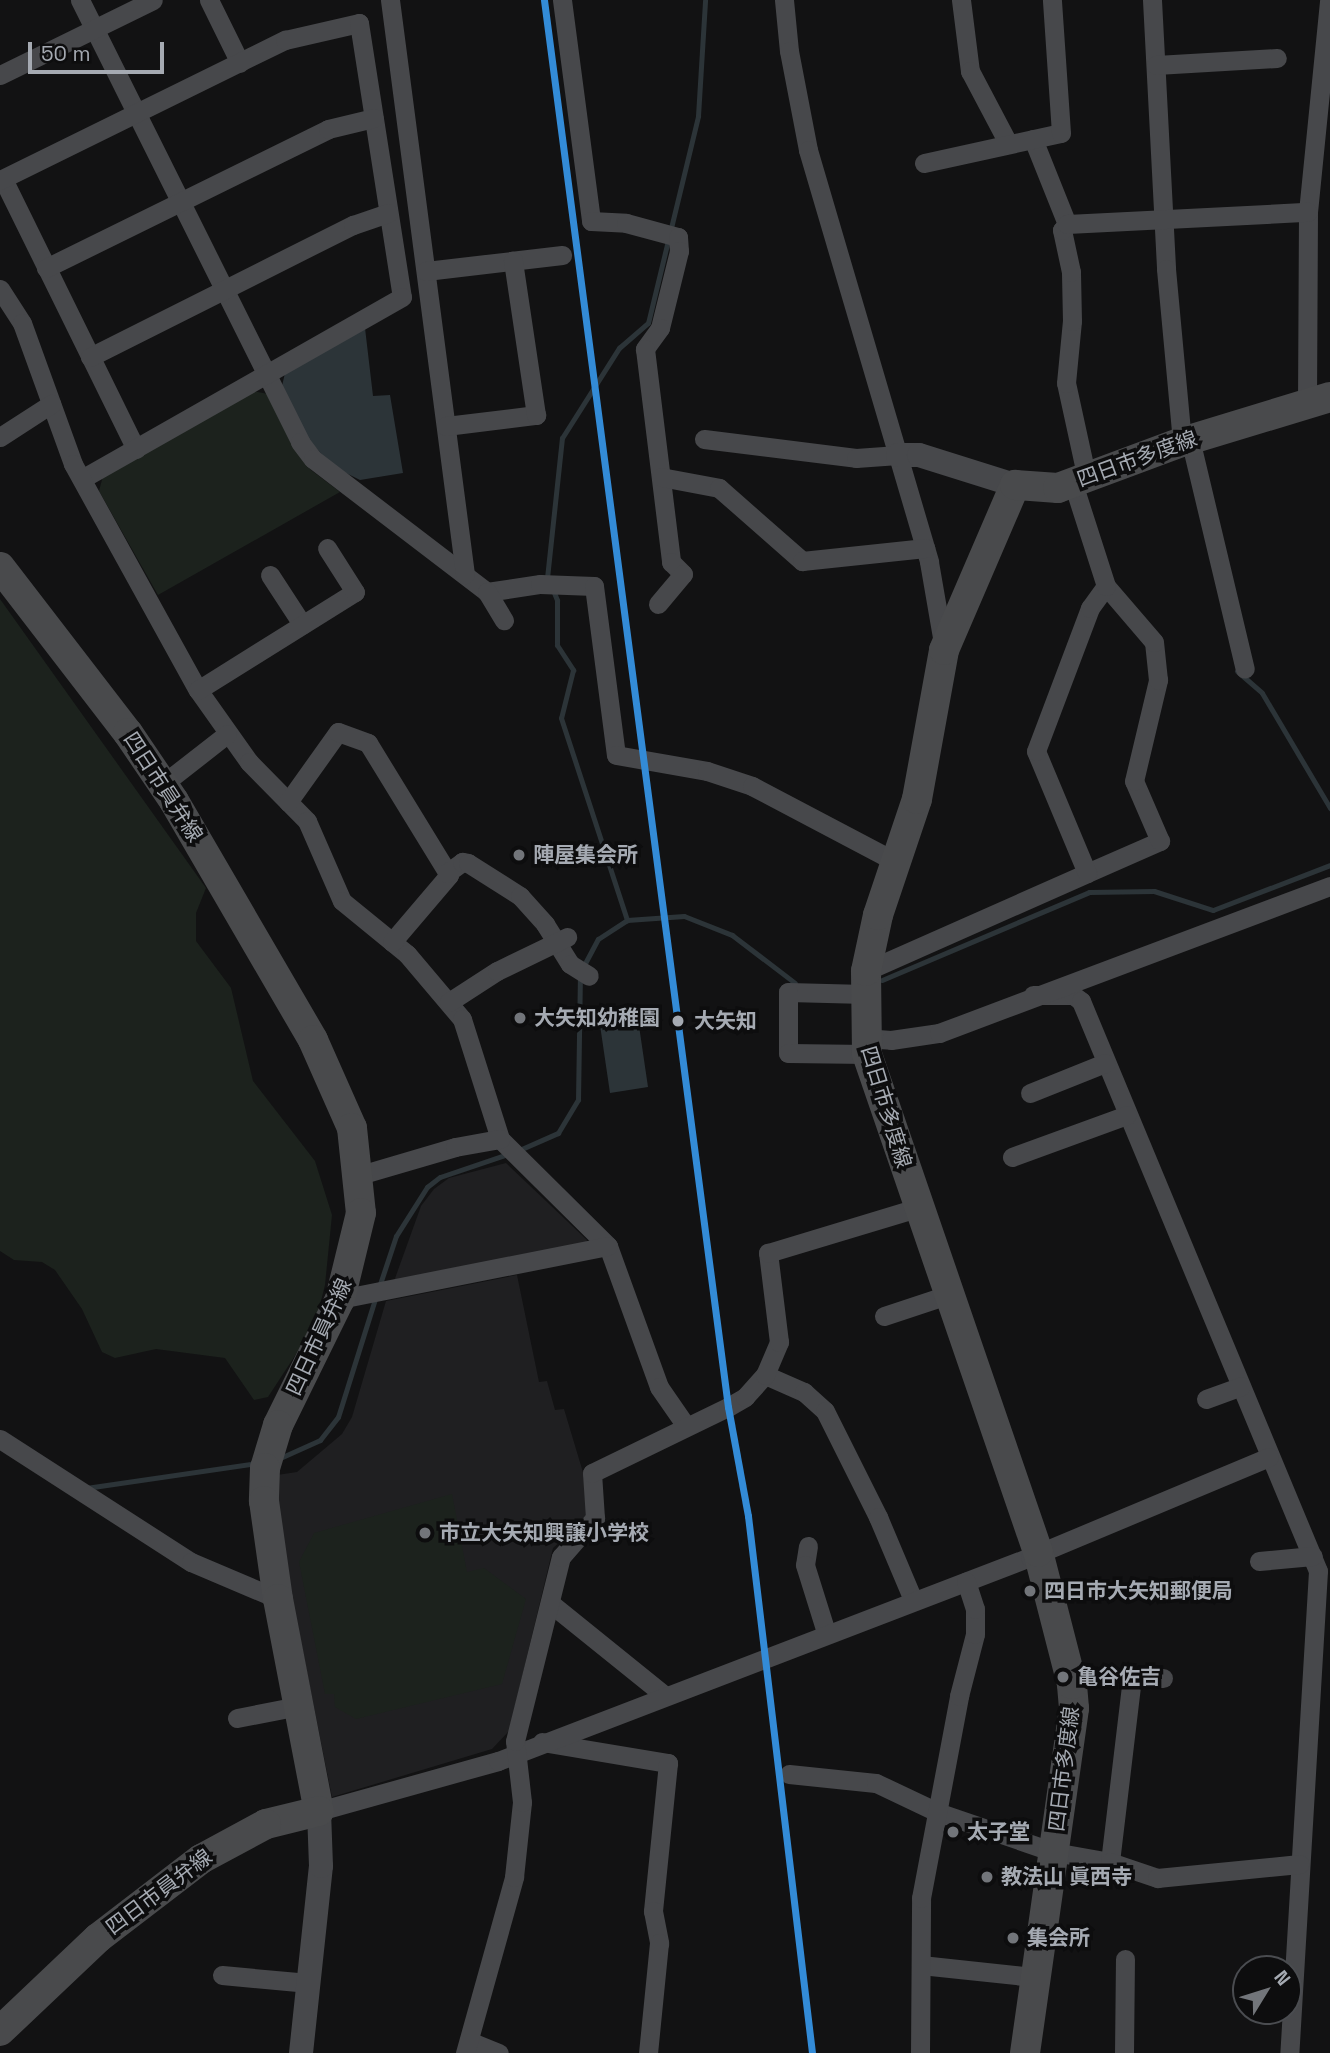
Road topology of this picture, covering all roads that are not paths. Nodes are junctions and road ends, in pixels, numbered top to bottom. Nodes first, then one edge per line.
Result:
1 (80, 0) edge
2 (153, 0) edge
3 (209, 0) edge
4 (390, 0) edge
5 (562, 0) edge
6 (784, 0) edge
7 (961, 0) edge
8 (1052, 0) edge
9 (1152, 0) edge
10 (1329, 0) edge
11 (94, 29) junction
12 (1277, 58) dead end
13 (240, 62) junction
14 (1156, 65) junction
15 (0, 75) edge
16 (135, 114) junction
17 (374, 118) junction
18 (1033, 139) junction
19 (1008, 143) junction
20 (924, 163) dead end
21 (2, 180) edge
22 (179, 202) junction
23 (1308, 212) junction
24 (388, 214) junction
25 (1166, 220) junction
26 (1067, 224) junction
27 (562, 255) dead end
28 (513, 261) junction
29 (46, 268) junction
30 (426, 271) junction
31 (0, 289) edge
32 (224, 290) junction
33 (90, 357) junction
34 (266, 374) junction
35 (1318, 400) edge
36 (51, 404) junction
37 (446, 426) junction
38 (0, 437) edge
39 (705, 439) dead end
40 (1186, 440) junction
41 (136, 449) junction
42 (898, 455) junction
43 (661, 477) junction
44 (82, 479) junction
45 (1080, 481) junction
46 (1015, 485) junction
47 (327, 548) dead end
48 (925, 548) junction
49 (0, 566) edge
50 (465, 573) junction
51 (270, 575) dead end
52 (1106, 586) junction
53 (487, 592) junction
54 (658, 604) dead end
55 (503, 620) dead end
56 (302, 624) junction
57 (944, 650) junction
58 (1245, 668) dead end
59 (198, 690) junction
60 (227, 734) junction
61 (163, 784) junction
62 (288, 802) junction
63 (896, 862) junction
64 (447, 873) junction
65 (1087, 873) junction
66 (1330, 886) edge
67 (563, 939) junction
68 (392, 942) junction
69 (589, 976) dead end
70 (866, 983) junction
71 (1033, 995) junction
72 (449, 1002) junction
73 (866, 1046) junction
74 (1105, 1063) junction
75 (1030, 1093) dead end
76 (1127, 1115) junction
77 (502, 1141) junction
78 (1012, 1157) dead end
79 (360, 1175) junction
80 (917, 1208) junction
81 (608, 1246) junction
82 (947, 1295) junction
83 (353, 1297) junction
84 (884, 1316) dead end
85 (765, 1375) junction
86 (1241, 1387) junction
87 (1206, 1399) dead end
88 (686, 1426) junction
89 (0, 1438) edge
90 (1269, 1457) junction
91 (808, 1546) dead end
92 (1038, 1552) junction
93 (1259, 1561) dead end
94 (1320, 1567) edge
95 (966, 1581) junction
96 (278, 1599) junction
97 (913, 1600) junction
98 (551, 1603) junction
99 (827, 1632) junction
100 (1163, 1678) dead end
101 (664, 1695) junction
102 (298, 1706) junction
103 (237, 1718) dead end
104 (541, 1742) junction
105 (513, 1754) junction
106 (789, 1774) dead end
107 (319, 1811) junction
108 (937, 1812) junction
109 (1054, 1853) junction
110 (1110, 1862) junction
111 (1299, 1864) junction
112 (1125, 1959) dead end
113 (921, 1965) junction
114 (222, 1975) dead end
115 (1034, 1977) junction
116 (309, 1983) junction
117 (2, 2023) edge
118 (467, 2047) edge
119 (301, 2053) edge
120 (499, 2053) edge
121 (648, 2053) edge
122 (920, 2053) edge
123 (1025, 2053) edge
124 (1124, 2053) edge
125 (1289, 2053) edge

1 - 11 street
2 - 11 street
3 - 13 street
4 - 30 street
5 - 43 street
6 - 42 street
7 - 19 street
8 - 18 street
9 - 14 street
10 - 23 street
11 - 15 street
11 - 16 street
12 - 14 street
13 - 16 street
13 - 17 street
14 - 25 street
16 - 21 street
16 - 22 street
17 - 22 street
17 - 24 street
18 - 19 street
18 - 26 street
19 - 20 street
21 - 29 street
22 - 29 street
22 - 32 street
23 - 25 street
23 - 35 street
24 - 32 street
24 - 34 street
25 - 26 street
25 - 40 street
26 - 45 street
27 - 28 street
28 - 30 street
28 - 37 street
29 - 33 street
30 - 37 street
31 - 36 street
32 - 33 street
32 - 34 street
33 - 41 street
34 - 41 street
34 - 50 street
35 - 40 main road, 四日市多度線
36 - 38 street
36 - 44 street
37 - 50 street
39 - 42 street
40 - 45 main road, 四日市多度線
40 - 58 street
41 - 44 street
42 - 46 street
42 - 48 street
43 - 48 street
43 - 54 street
44 - 59 street
45 - 46 main road, 四日市多度線
45 - 52 street
46 - 57 main road, 四日市多度線
47 - 56 street
48 - 57 street
49 - 61 main road, 四日市員弁線
50 - 53 street
51 - 56 street
52 - 65 street
52 - 65 street
53 - 55 street
53 - 63 street
56 - 59 street
57 - 63 main road, 四日市多度線
59 - 60 street
60 - 61 street
60 - 62 street
61 - 79 main road, 四日市員弁線
62 - 64 street
62 - 68 street
63 - 70 main road, 四日市多度線
64 - 67 street
64 - 68 street
65 - 70 street
66 - 71 street
67 - 69 street
67 - 72 street
68 - 72 street
70 - 73 main road, 四日市多度線
70 - 73 street
71 - 73 street
71 - 74 street
72 - 77 street
73 - 80 main road, 四日市多度線
74 - 75 street
74 - 76 street
76 - 78 street
76 - 86 street
77 - 79 street
77 - 81 street
79 - 83 main road, 四日市員弁線
80 - 82 main road, 四日市多度線
80 - 85 street
81 - 83 street
81 - 88 street
82 - 84 street
82 - 92 main road, 四日市多度線
83 - 96 main road, 四日市員弁線
85 - 88 street
85 - 97 street
86 - 87 street
86 - 90 street
88 - 98 street
89 - 96 street
90 - 92 street
90 - 94 street
91 - 99 street
92 - 95 street
92 - 109 main road, 四日市多度線
93 - 94 street
94 - 111 street
95 - 97 street
95 - 108 street
96 - 102 main road, 四日市員弁線
97 - 99 street
98 - 101 street
98 - 105 street
99 - 101 street
100 - 110 street
101 - 104 street
102 - 103 street
102 - 107 main road, 四日市員弁線
104 - 105 street
104 - 121 street
105 - 107 street
105 - 118 street
106 - 108 street
107 - 116 street
107 - 117 main road, 四日市員弁線
108 - 109 street
108 - 113 street
109 - 110 street
109 - 115 main road, 四日市多度線
110 - 111 street
111 - 125 street
112 - 124 street
113 - 115 street
113 - 122 street
114 - 116 street
115 - 123 main road, 四日市多度線
116 - 119 street
118 - 120 street

